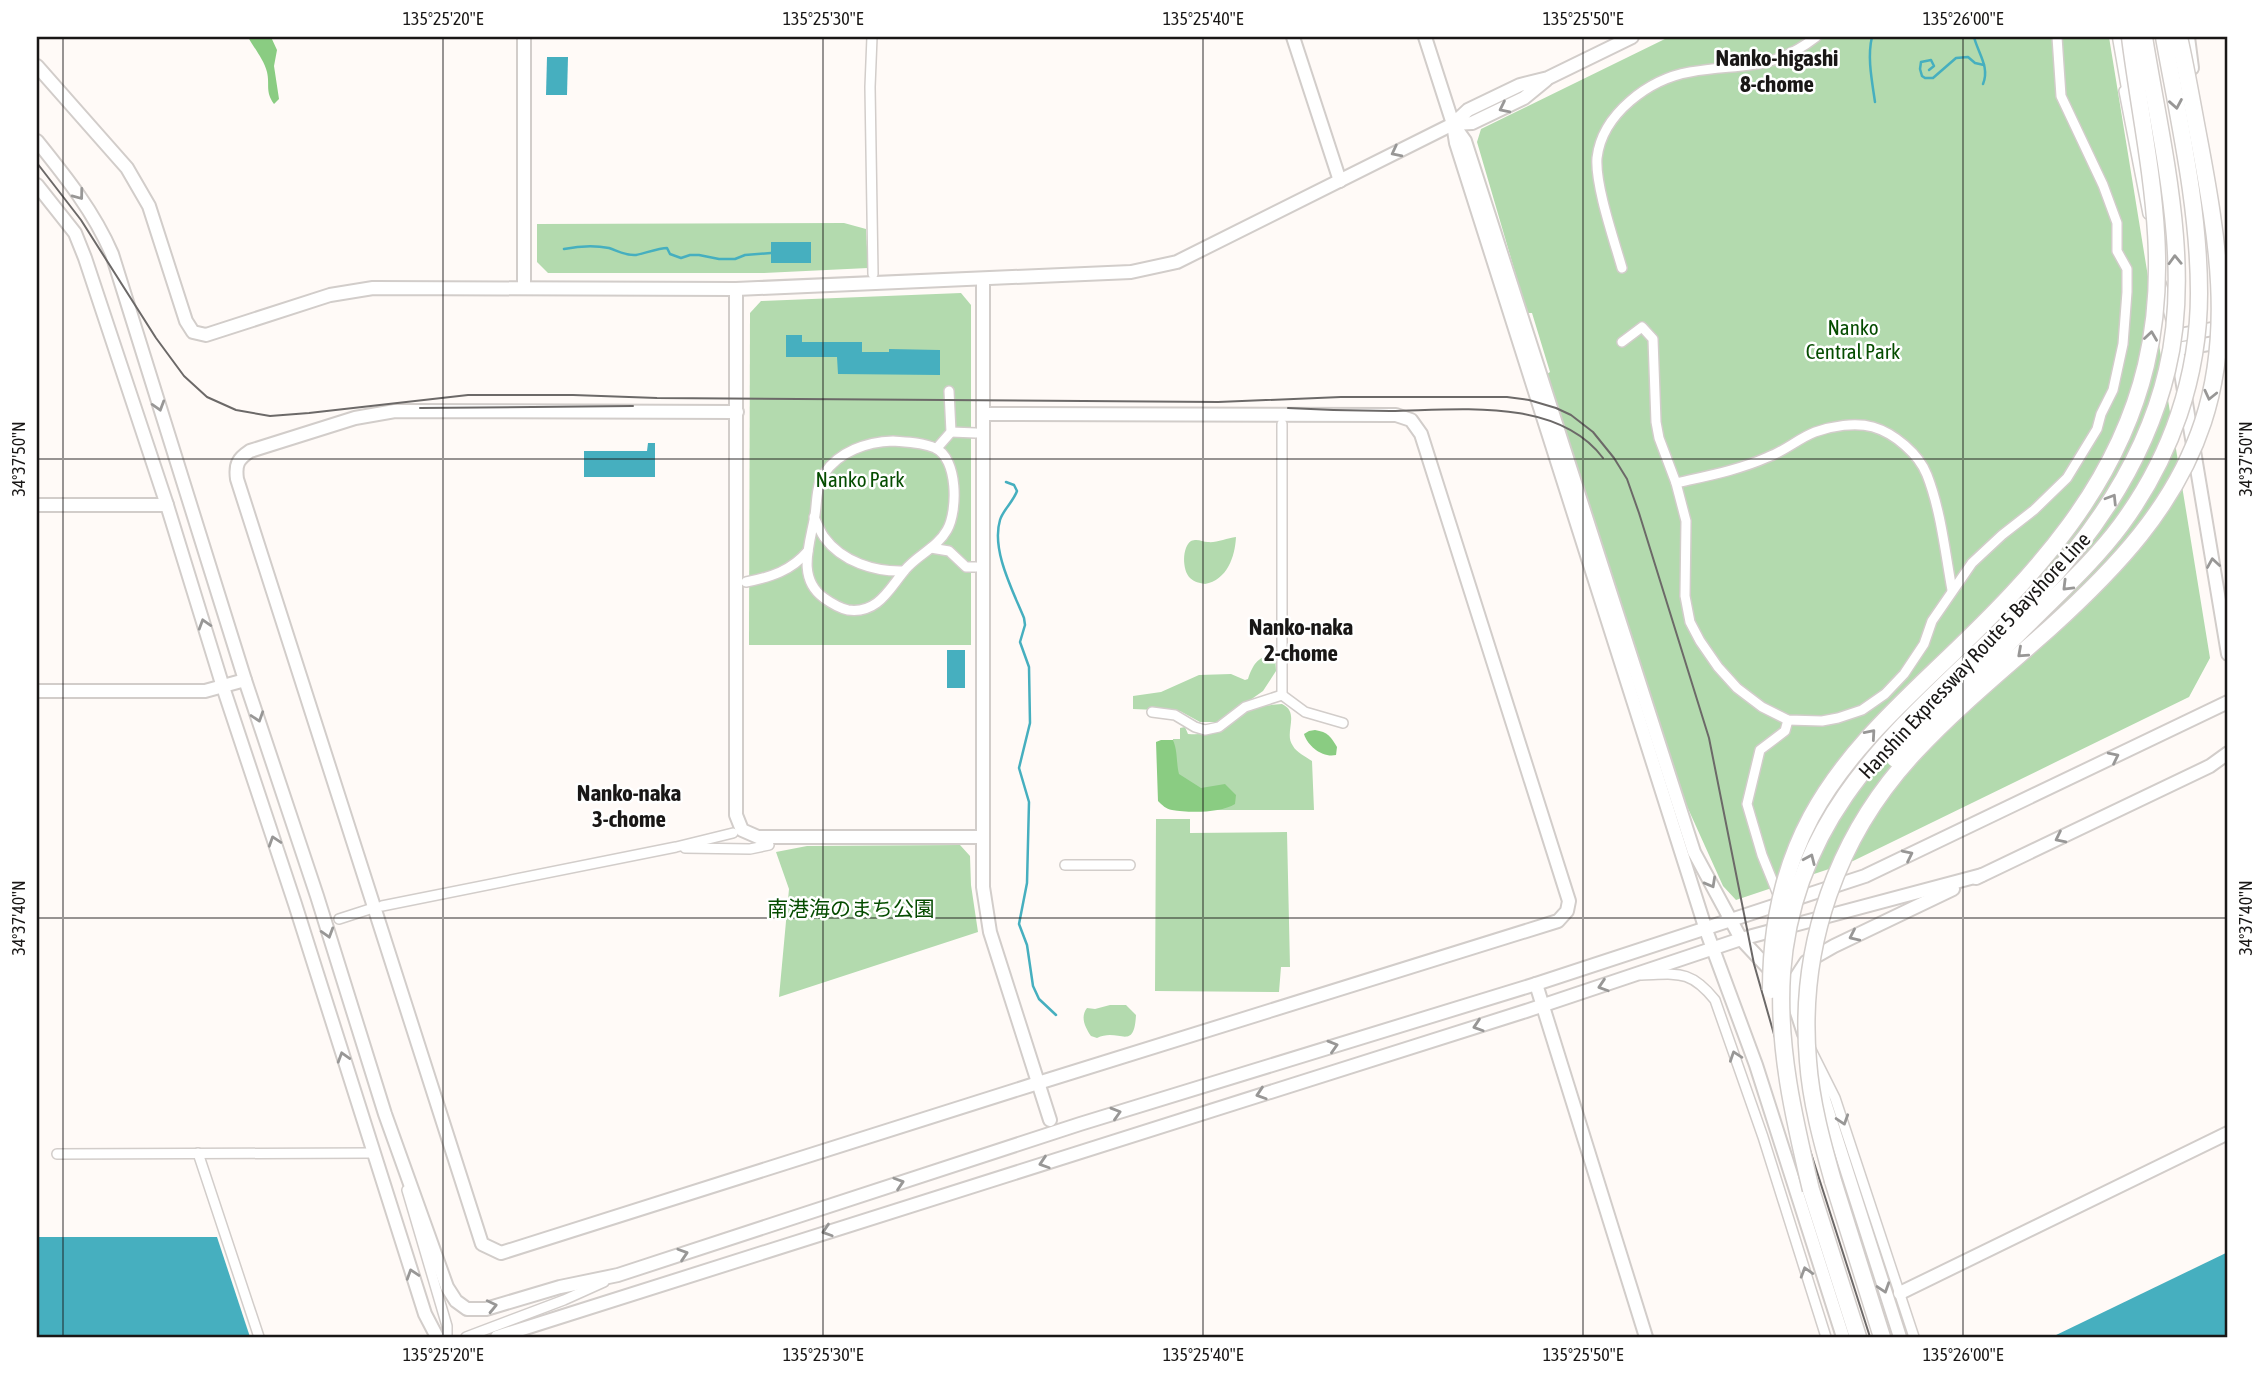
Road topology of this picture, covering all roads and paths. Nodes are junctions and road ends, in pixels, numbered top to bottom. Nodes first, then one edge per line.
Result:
1 (524, 37) edge
2 (872, 37) edge
3 (1293, 37) edge
4 (1426, 37) edge
5 (1632, 37) edge
6 (1816, 37) edge
7 (2057, 37) edge
8 (2115, 37) edge
9 (2121, 37) edge
10 (2130, 37) edge
11 (2144, 37) edge
12 (2164, 37) edge
13 (2179, 37) edge
14 (2186, 37) edge
15 (37, 66) edge
16 (2193, 75) joint
17 (1453, 124) junction
18 (38, 146) edge
19 (1340, 181) junction
20 (37, 185) edge
21 (1622, 268) dead end
22 (873, 274) dead end
23 (983, 279) junction
24 (2162, 287) junction
25 (524, 288) junction
26 (736, 289) junction
27 (2228, 301) edge
28 (2228, 326) edge
29 (2175, 336) junction
30 (2228, 341) edge
31 (1622, 342) dead end
32 (2177, 349) junction
33 (949, 391) dead end
34 (737, 412) junction
35 (983, 414) junction
36 (1282, 424) dead end
37 (951, 432) junction
38 (976, 433) dead end
39 (937, 448) junction
40 (1676, 483) junction
41 (37, 505) edge
42 (167, 505) junction
43 (814, 517) junction
44 (946, 532) junction
45 (931, 548) junction
46 (808, 551) junction
47 (949, 551) junction
48 (976, 567) dead end
49 (904, 571) junction
50 (746, 582) dead end
51 (1952, 590) junction
52 (2228, 654) edge
53 (246, 680) junction
54 (223, 687) junction
55 (37, 691) edge
56 (1282, 695) junction
57 (2228, 702) edge
58 (1152, 712) dead end
59 (1788, 720) junction
60 (1343, 723) dead end
61 (2228, 753) edge
62 (733, 833) dead end
63 (982, 837) junction
64 (769, 845) dead end
65 (676, 847) junction
66 (1065, 865) dead end
67 (1130, 865) dead end
68 (1982, 875) junction
69 (1777, 892) dead end
70 (382, 906) dead end
71 (370, 909) dead end
72 (339, 919) dead end
73 (1730, 922) junction
74 (1706, 930) junction
75 (1741, 939) junction
76 (1714, 949) junction
77 (1633, 976) junction
78 (1536, 984) junction
79 (1793, 1000) junction
80 (1543, 1005) junction
81 (1804, 1036) junction
82 (1038, 1083) junction
83 (385, 1114) junction
84 (1050, 1120) dead end
85 (2228, 1133) edge
86 (198, 1153) junction
87 (373, 1153) junction
88 (57, 1154) dead end
89 (1833, 1181) junction
90 (1811, 1190) junction
91 (618, 1275) junction
92 (1900, 1293) junction
93 (259, 1337) edge
94 (437, 1337) edge
95 (447, 1337) edge
96 (466, 1337) edge
97 (497, 1337) edge
98 (1646, 1337) edge
99 (1826, 1337) edge
100 (1843, 1337) edge
101 (1858, 1337) edge
102 (1882, 1337) edge
103 (1900, 1337) edge
104 (1914, 1337) edge

1 - 25 street
2 - 22 street
3 - 19 street
4 - 17 street
5 - 17 street
6 - 21 street
7 - 51 street
8 - 24 street
9 - 24 highway
90 -> 10 highway, bridge
90 -> 11 highway, Hanshin Expressway Route 5 Bayshore Line, bridge
12 -> 89 highway, Hanshin Expressway Route 5 Bayshore Line, bridge
13 -> 89 highway, bridge
14 - 16 highway
15 - 25 street
16 - 27 street
17 -> 19 street
17 -> 73 street
17 - 74 street
18 -> 53 street
19 - 23 street
20 - 42 street
23 - 26 street
23 - 35 street
24 - 29 street
25 - 26 street
26 - 34 street
28 - 29 street
29 - 32 street
30 - 32 street
31 - 40 street
52 -> 32 street
33 - 37 street
34 - 63 street
34 - 82 street
35 - 63 street
35 - 82 street
36 - 56 street
37 - 38 street
37 - 39 street
39 - 43 street
39 - 44 street
40 - 51 street
40 - 59 street
41 - 42 street
54 -> 42 street
43 - 46 street
43 - 49 street
44 - 45 street
44 - 47 street
45 - 47 street
45 - 49 street
46 - 49 street
46 - 50 street
47 - 48 street
51 - 59 street
53 - 54 street
53 -> 83 street
54 - 55 street
87 -> 54 street
56 - 58 street
56 - 60 street
73 -> 57 street
59 - 69 street
61 -> 68 street
62 - 65 street
63 - 82 street
64 - 65 street
65 - 70 street
66 - 67 street
68 - 75 street
68 -> 79 street
71 - 72 street
73 - 74 street
73 - 75 street
74 - 76 street
74 - 78 street
75 - 76 street
75 - 79 street
76 - 77 street
76 - 100 street
77 -> 80 street
99 -> 77 street
78 - 80 street
91 -> 78 street
79 - 81 street
80 -> 97 street
80 - 98 street
81 -> 92 street
81 -> 103 street
82 - 84 street
83 -> 91 street
83 - 95 street
85 - 92 street
86 - 87 street
86 - 88 street
86 - 93 street
94 -> 87 street
89 - 102 highway
90 - 101 highway
91 - 96 street
92 - 104 street

